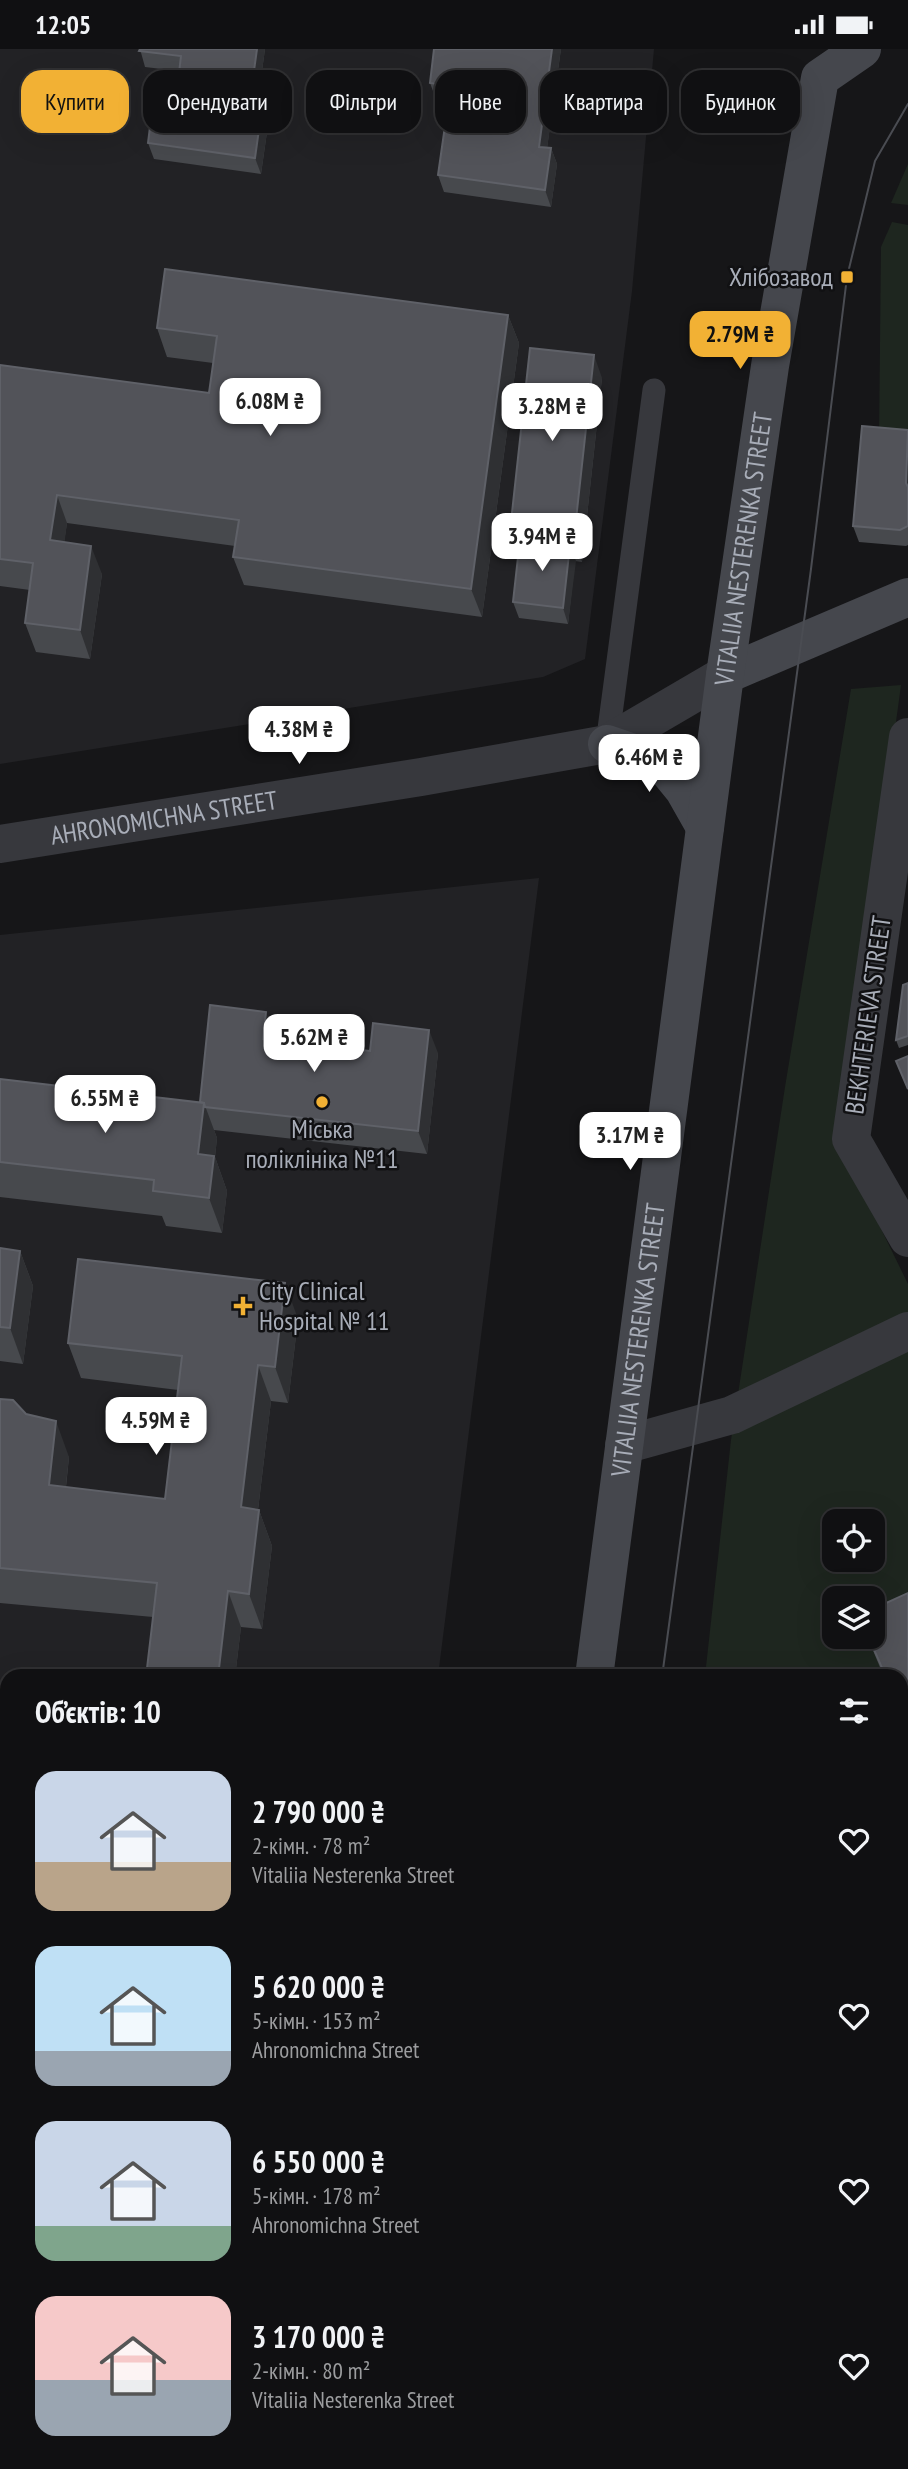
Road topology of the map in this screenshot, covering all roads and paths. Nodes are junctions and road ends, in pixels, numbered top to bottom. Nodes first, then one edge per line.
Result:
1 (862, 49) edge
2 (822, 64) edge
3 (654, 390) dead end
4 (908, 597) edge
5 (725, 675) junction
6 (908, 737) edge
7 (607, 744) junction
8 (705, 827) junction
9 (0, 844) edge
10 (908, 1238) edge
11 (908, 1331) edge
12 (624, 1445) junction
13 (595, 1669) edge

1 - 2 main road
2 - 5 main road, VITALIIA NESTERENKA STREET
3 - 7 lane
4 - 5 main road
5 - 7 street, AHRONOMICHNA STREET
5 - 8 main road, VITALIIA NESTERENKA STREET
6 - 10 street, BEKHTERIEVA STREET
7 - 8 main road
7 - 9 street, AHRONOMICHNA STREET
8 - 12 main road, VITALIIA NESTERENKA STREET
11 - 12 street
12 - 13 main road, VITALIIA NESTERENKA STREET

